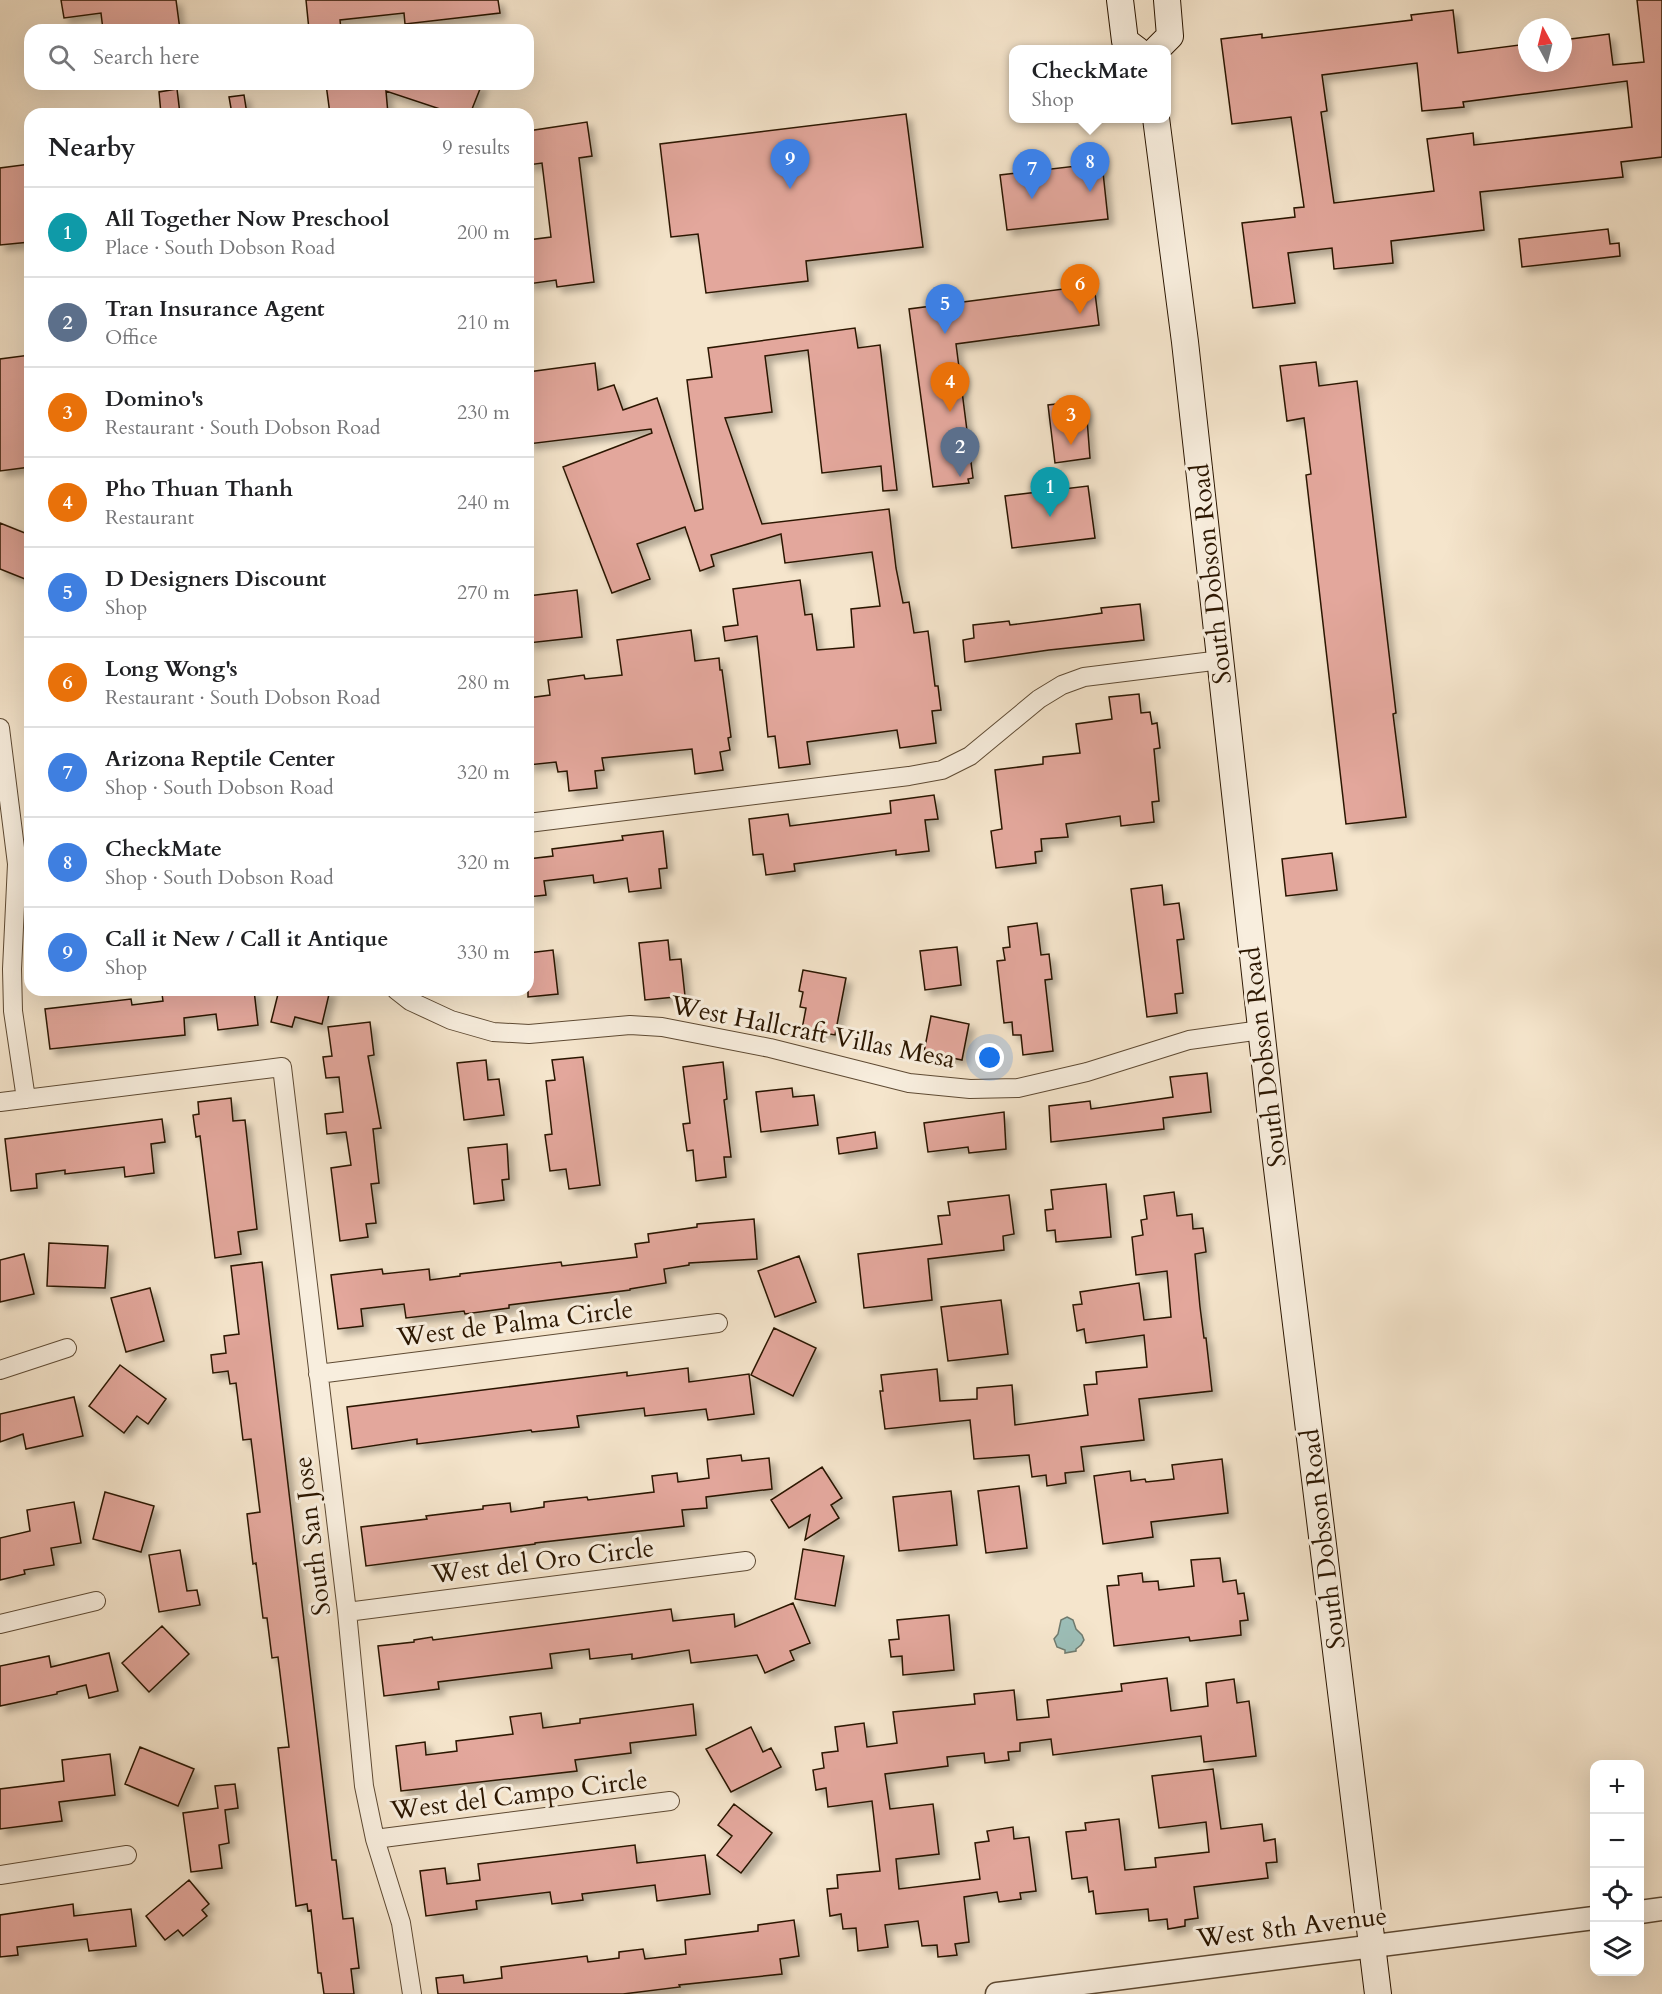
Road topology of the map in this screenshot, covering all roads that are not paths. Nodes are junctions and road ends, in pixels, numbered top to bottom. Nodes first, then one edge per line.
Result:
1 (1120, 0) edge
2 (1167, 0) edge
3 (1130, 45) edge
4 (1161, 45) edge
5 (1157, 123) edge
6 (1221, 660) junction
7 (0, 728) edge
8 (534, 823) edge
9 (404, 996) edge
10 (1261, 1030) junction
11 (26, 1098) junction
12 (0, 1102) edge
13 (718, 1323) dead end
14 (67, 1348) dead end
15 (0, 1370) edge
16 (318, 1374) junction
17 (746, 1561) dead end
18 (96, 1601) dead end
19 (347, 1612) junction
20 (0, 1624) edge
21 (670, 1801) dead end
22 (375, 1839) junction
23 (127, 1855) dead end
24 (0, 1875) edge
25 (1662, 1909) edge
26 (1644, 1911) edge
27 (1590, 1919) edge
28 (1373, 1946) junction
29 (411, 1994) edge
30 (997, 1994) edge
31 (1378, 1994) edge

1 - 3 main road
2 - 4 main road
5 - 6 main road, South Dobson Road
6 - 8 street
6 - 10 main road, South Dobson Road
7 - 11 street
9 - 10 street, West Hallcraft Villas Mesa
10 - 28 main road, South Dobson Road
11 - 12 street
11 - 16 street, South San Jose
13 - 16 street, West de Palma Circle
14 - 15 street
16 - 19 street, South San Jose
17 - 19 street, West del Oro Circle
18 - 20 street
19 - 22 street, South San Jose
21 - 22 street, West del Campo Circle
22 - 29 street, South San Jose
23 - 24 street
25 - 26 street
27 - 28 street, West 8th Avenue
28 - 30 street, West 8th Avenue
28 - 31 main road, South Dobson Road

